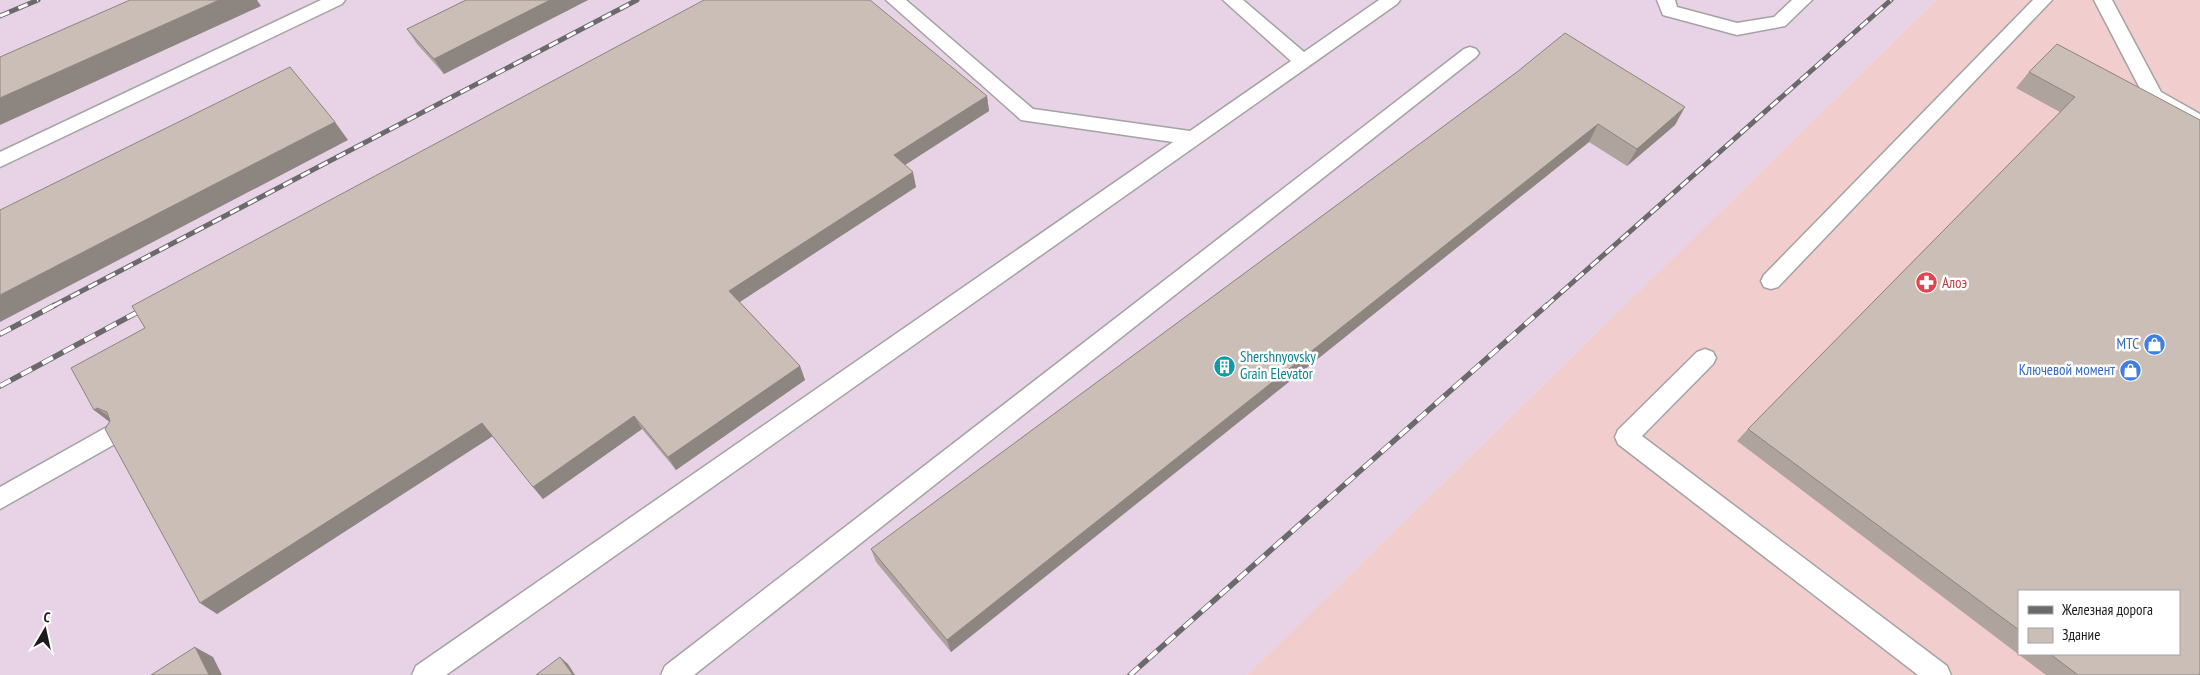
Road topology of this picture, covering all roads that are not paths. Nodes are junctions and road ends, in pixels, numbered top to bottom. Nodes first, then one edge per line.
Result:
1 (336, 0) edge
2 (895, 0) edge
3 (1232, 0) edge
4 (1391, 0) edge
5 (1666, 0) edge
6 (1803, 0) edge
7 (2043, 0) edge
8 (2103, 0) edge
9 (1470, 53) dead end
10 (1303, 62) junction
11 (2200, 122) edge
12 (1193, 138) junction
13 (0, 160) edge
14 (1771, 281) dead end
15 (1705, 358) dead end
16 (114, 433) edge
17 (0, 499) edge
18 (426, 675) edge
19 (674, 675) edge
20 (1938, 675) edge

1 - 13 lane
2 - 12 lane
3 - 10 lane
4 - 10 lane
5 - 6 lane
7 - 14 lane
8 - 11 lane
9 - 19 lane
10 - 12 lane
12 - 18 lane
15 - 20 lane
16 - 17 lane

